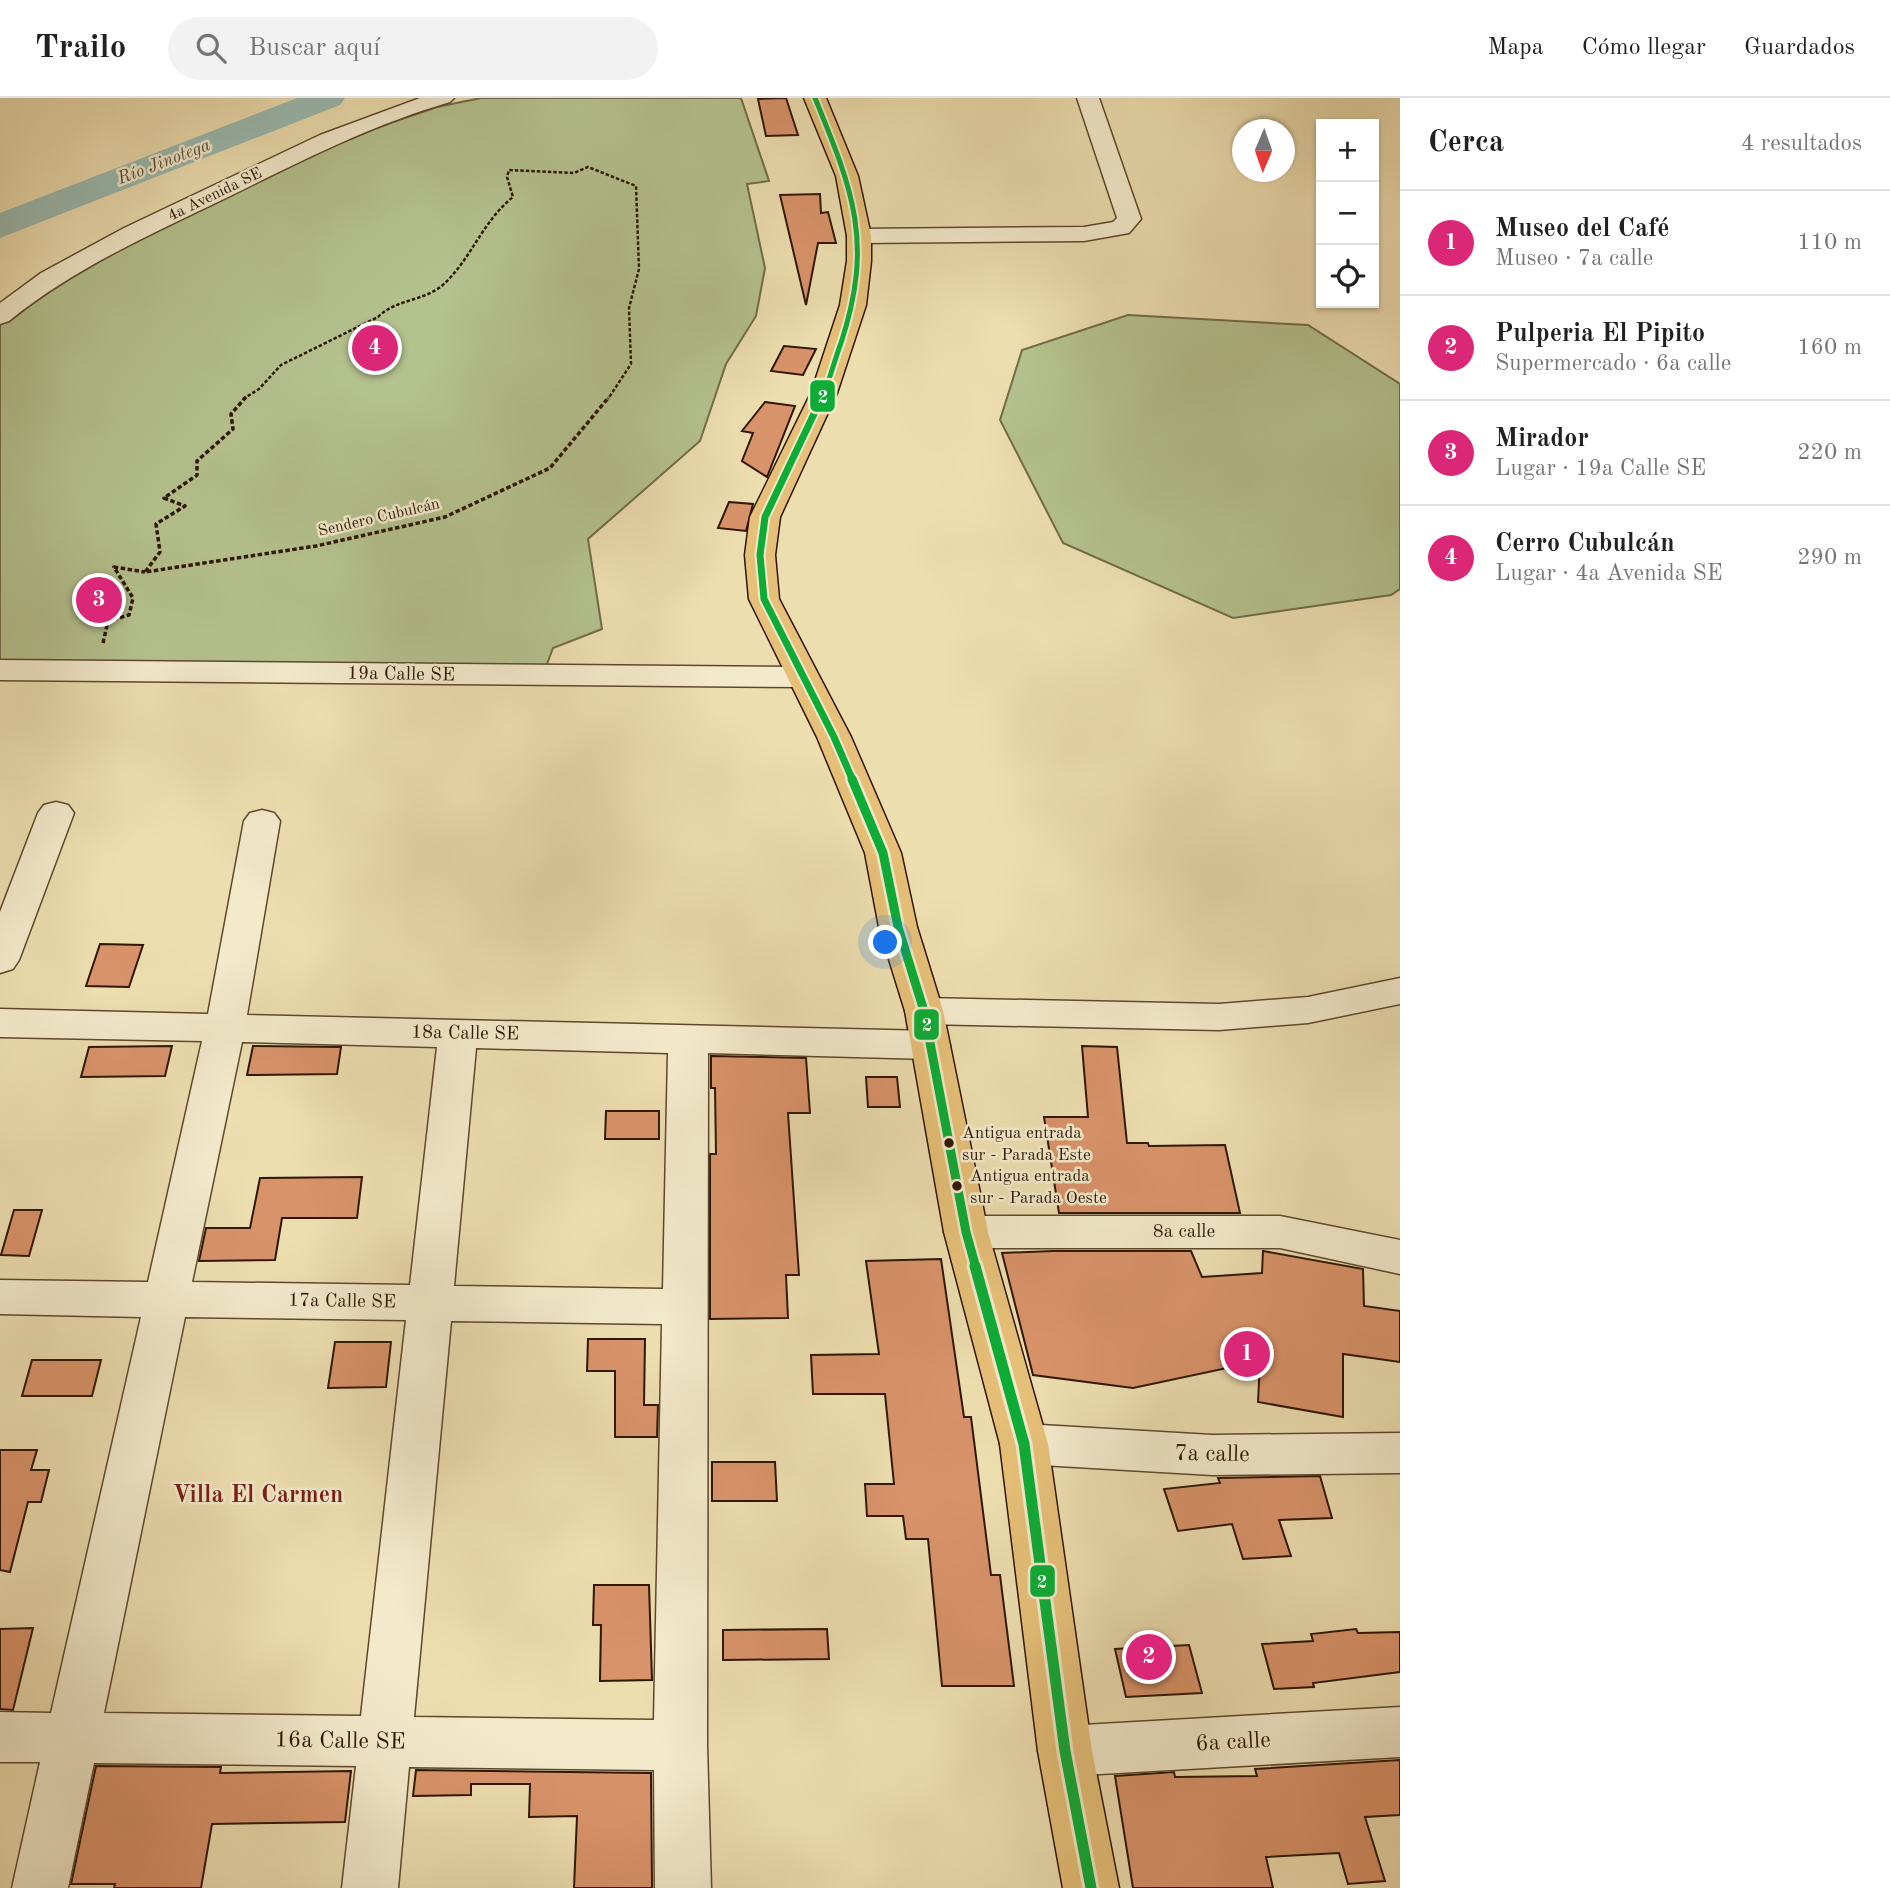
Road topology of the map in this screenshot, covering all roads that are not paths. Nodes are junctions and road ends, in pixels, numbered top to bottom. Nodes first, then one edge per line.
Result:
1 (443, 98) edge
2 (815, 98) edge
3 (1088, 98) edge
4 (859, 236) junction
5 (0, 316) edge
6 (0, 670) edge
7 (803, 677) junction
8 (56, 813) dead end
9 (262, 821) dead end
10 (0, 960) edge
11 (1400, 991) edge
12 (0, 1023) edge
13 (225, 1028) junction
14 (927, 1028) junction
15 (458, 1034) junction
16 (688, 1039) junction
17 (966, 1232) junction
18 (1400, 1257) edge
19 (0, 1297) edge
20 (166, 1299) junction
21 (431, 1303) junction
22 (684, 1307) junction
23 (1024, 1444) junction
24 (1400, 1452) edge
25 (1400, 1732) edge
26 (0, 1737) edge
27 (72, 1738) junction
28 (386, 1742) junction
29 (680, 1745) junction
30 (1066, 1751) junction
31 (40, 1888) edge
32 (370, 1888) edge
33 (683, 1888) edge
34 (1091, 1888) edge

1 - 5 street, 4a Avenida SE
2 - 4 main road
3 - 4 street
4 - 7 main road
6 - 7 street, 19a Calle SE
7 - 14 main road
8 - 10 street
9 - 13 street
11 - 14 street, 18a Calle SE
12 - 13 street, 18a Calle SE
13 - 15 street, 18a Calle SE
13 - 20 street
14 - 16 street, 18a Calle SE
14 - 17 main road
15 - 16 street, 18a Calle SE
15 - 21 street
16 - 22 street
17 - 18 street, 8a calle
17 - 23 main road
19 - 20 street, 17a Calle SE
20 - 21 street, 17a Calle SE
20 - 27 street
21 - 22 street, 17a Calle SE
21 - 28 street
22 - 29 street
23 - 24 street, 7a calle
23 - 30 main road
25 - 30 street, 6a calle
26 - 27 street, 16a Calle SE
27 - 28 street, 16a Calle SE
27 - 31 street
28 - 29 street, 16a Calle SE
28 - 32 street
29 - 33 street
30 - 34 main road

